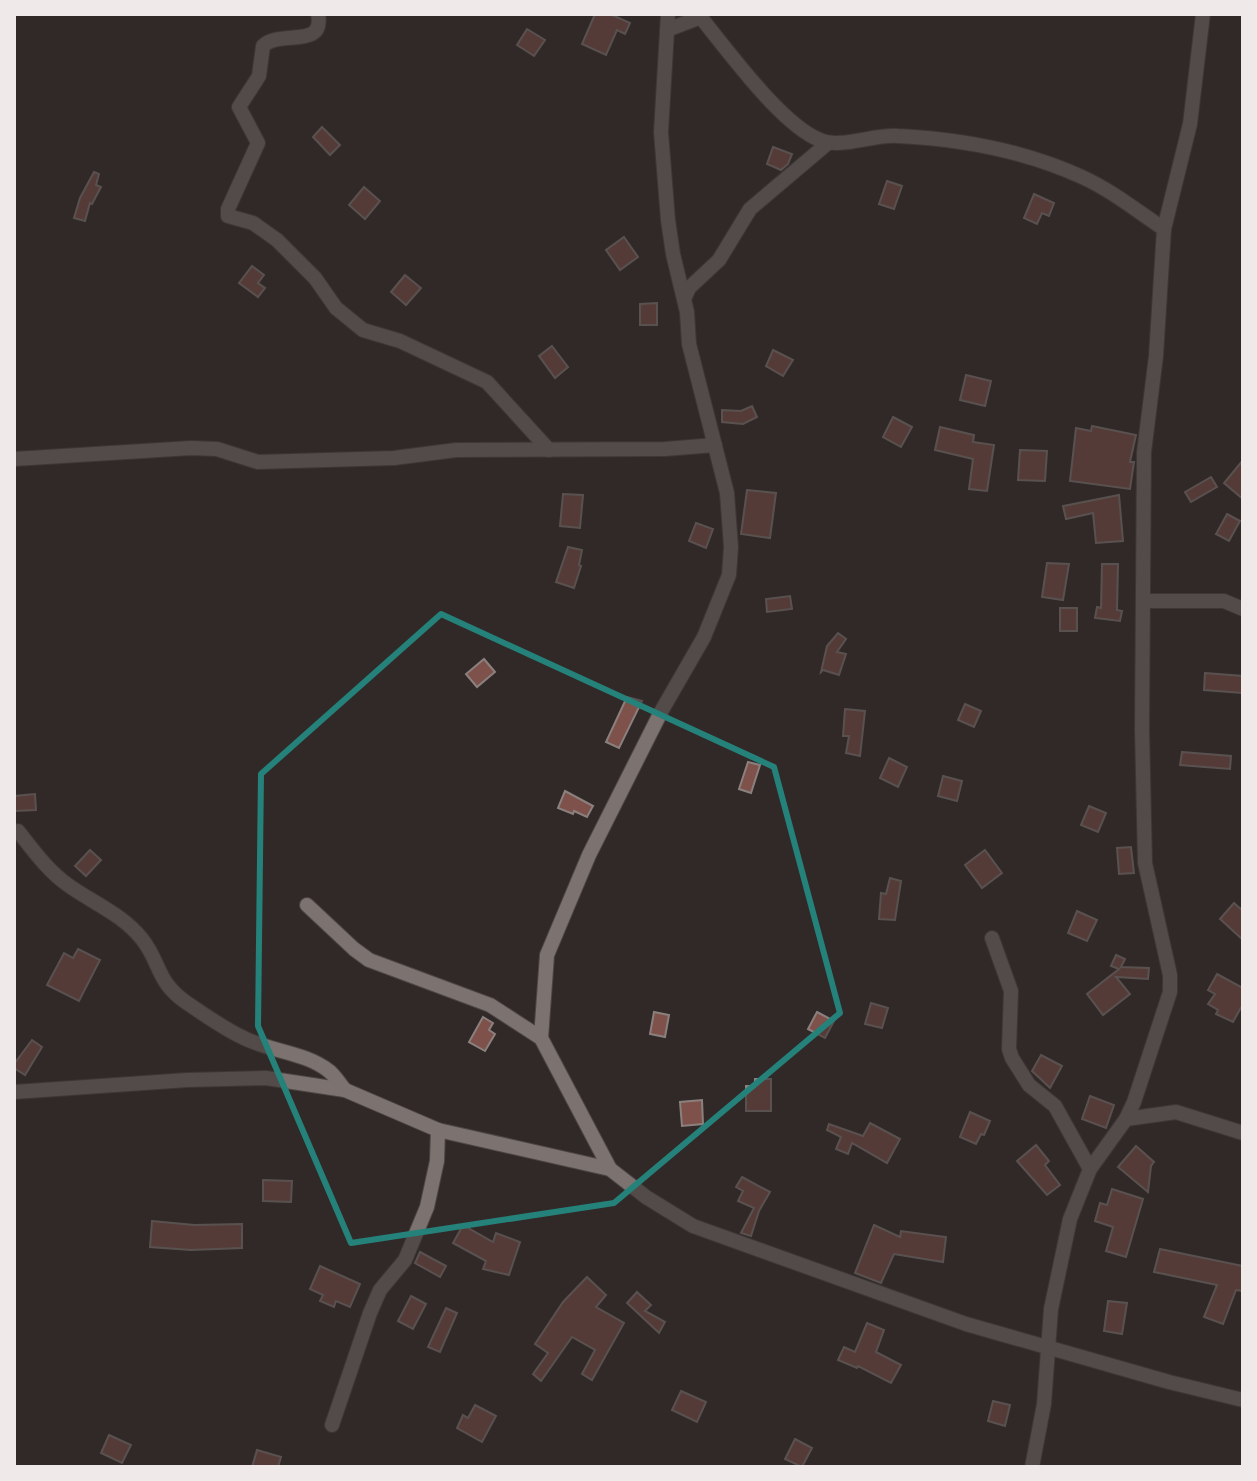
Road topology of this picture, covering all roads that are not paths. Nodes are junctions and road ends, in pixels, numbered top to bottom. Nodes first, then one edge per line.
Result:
1 (318, 14) edge
2 (668, 14) edge
3 (1203, 14) edge
4 (700, 15) edge
5 (667, 30) junction
6 (828, 143) junction
7 (1164, 229) junction
8 (684, 299) junction
9 (715, 445) junction
10 (549, 450) junction
11 (14, 459) edge
12 (1144, 601) junction
13 (1243, 609) edge
14 (18, 831) dead end
15 (307, 905) dead end
16 (992, 938) dead end
17 (541, 1038) junction
18 (345, 1090) junction
19 (14, 1092) edge
20 (1126, 1119) junction
21 (438, 1130) junction
22 (1243, 1133) edge
23 (610, 1169) junction
24 (1090, 1169) junction
25 (1050, 1348) junction
26 (1243, 1400) edge
27 (332, 1425) dead end
28 (1032, 1467) edge

1 - 10 street
2 - 5 street
3 - 7 street
4 - 5 street
4 - 6 street
5 - 8 street
6 - 7 street
6 - 8 street
7 - 12 street
8 - 9 street
9 - 10 street
9 - 17 street
10 - 11 street
12 - 13 street
12 - 20 street
14 - 18 street
15 - 17 street
16 - 24 street
17 - 23 street
18 - 19 street
18 - 21 street
20 - 22 street
20 - 24 street
21 - 23 street
21 - 27 street
23 - 25 street
24 - 25 street
25 - 26 street
25 - 28 street

